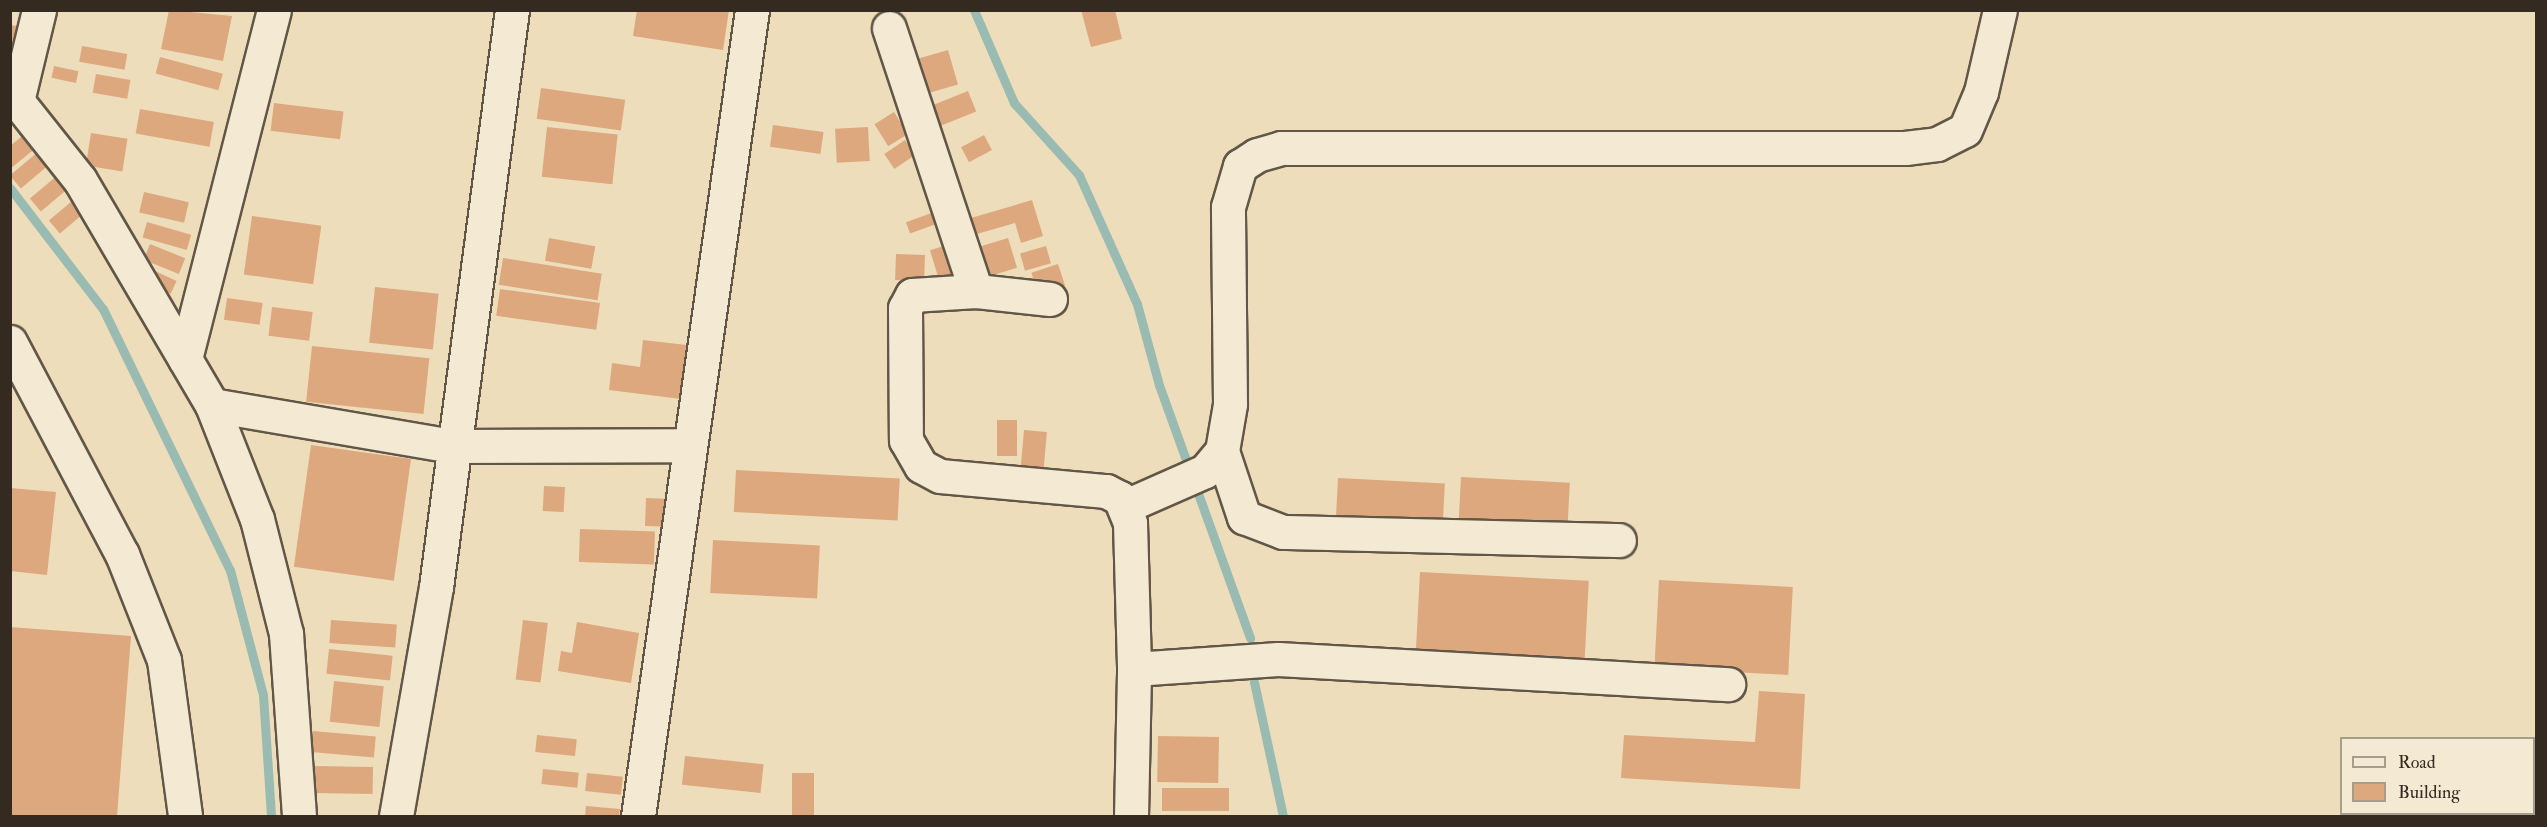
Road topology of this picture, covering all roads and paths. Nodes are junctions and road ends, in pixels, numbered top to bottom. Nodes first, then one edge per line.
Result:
1 (39, 10) edge
2 (274, 10) edge
3 (512, 10) edge
4 (752, 10) edge
5 (2000, 10) edge
6 (889, 28) dead end
7 (14, 97) edge
8 (976, 291) junction
9 (1050, 299) dead end
10 (10, 342) edge
11 (185, 359) junction
12 (212, 405) junction
13 (451, 446) junction
14 (686, 446) junction
15 (1213, 461) junction
16 (1128, 505) junction
17 (1619, 540) dead end
18 (1134, 669) junction
19 (1728, 684) dead end
20 (185, 816) edge
21 (299, 816) edge
22 (396, 816) edge
23 (638, 816) edge
24 (1131, 816) edge

1 - 7 street
2 - 11 street
3 - 13 street
4 - 14 street
5 - 15 street
6 - 8 street
7 - 11 street
8 - 9 street
8 - 16 street
10 - 20 street
11 - 12 street
12 - 13 street
12 - 21 street
13 - 14 street
13 - 22 street
14 - 23 street
15 - 16 street
15 - 17 street
16 - 18 street
18 - 19 street
18 - 24 street

